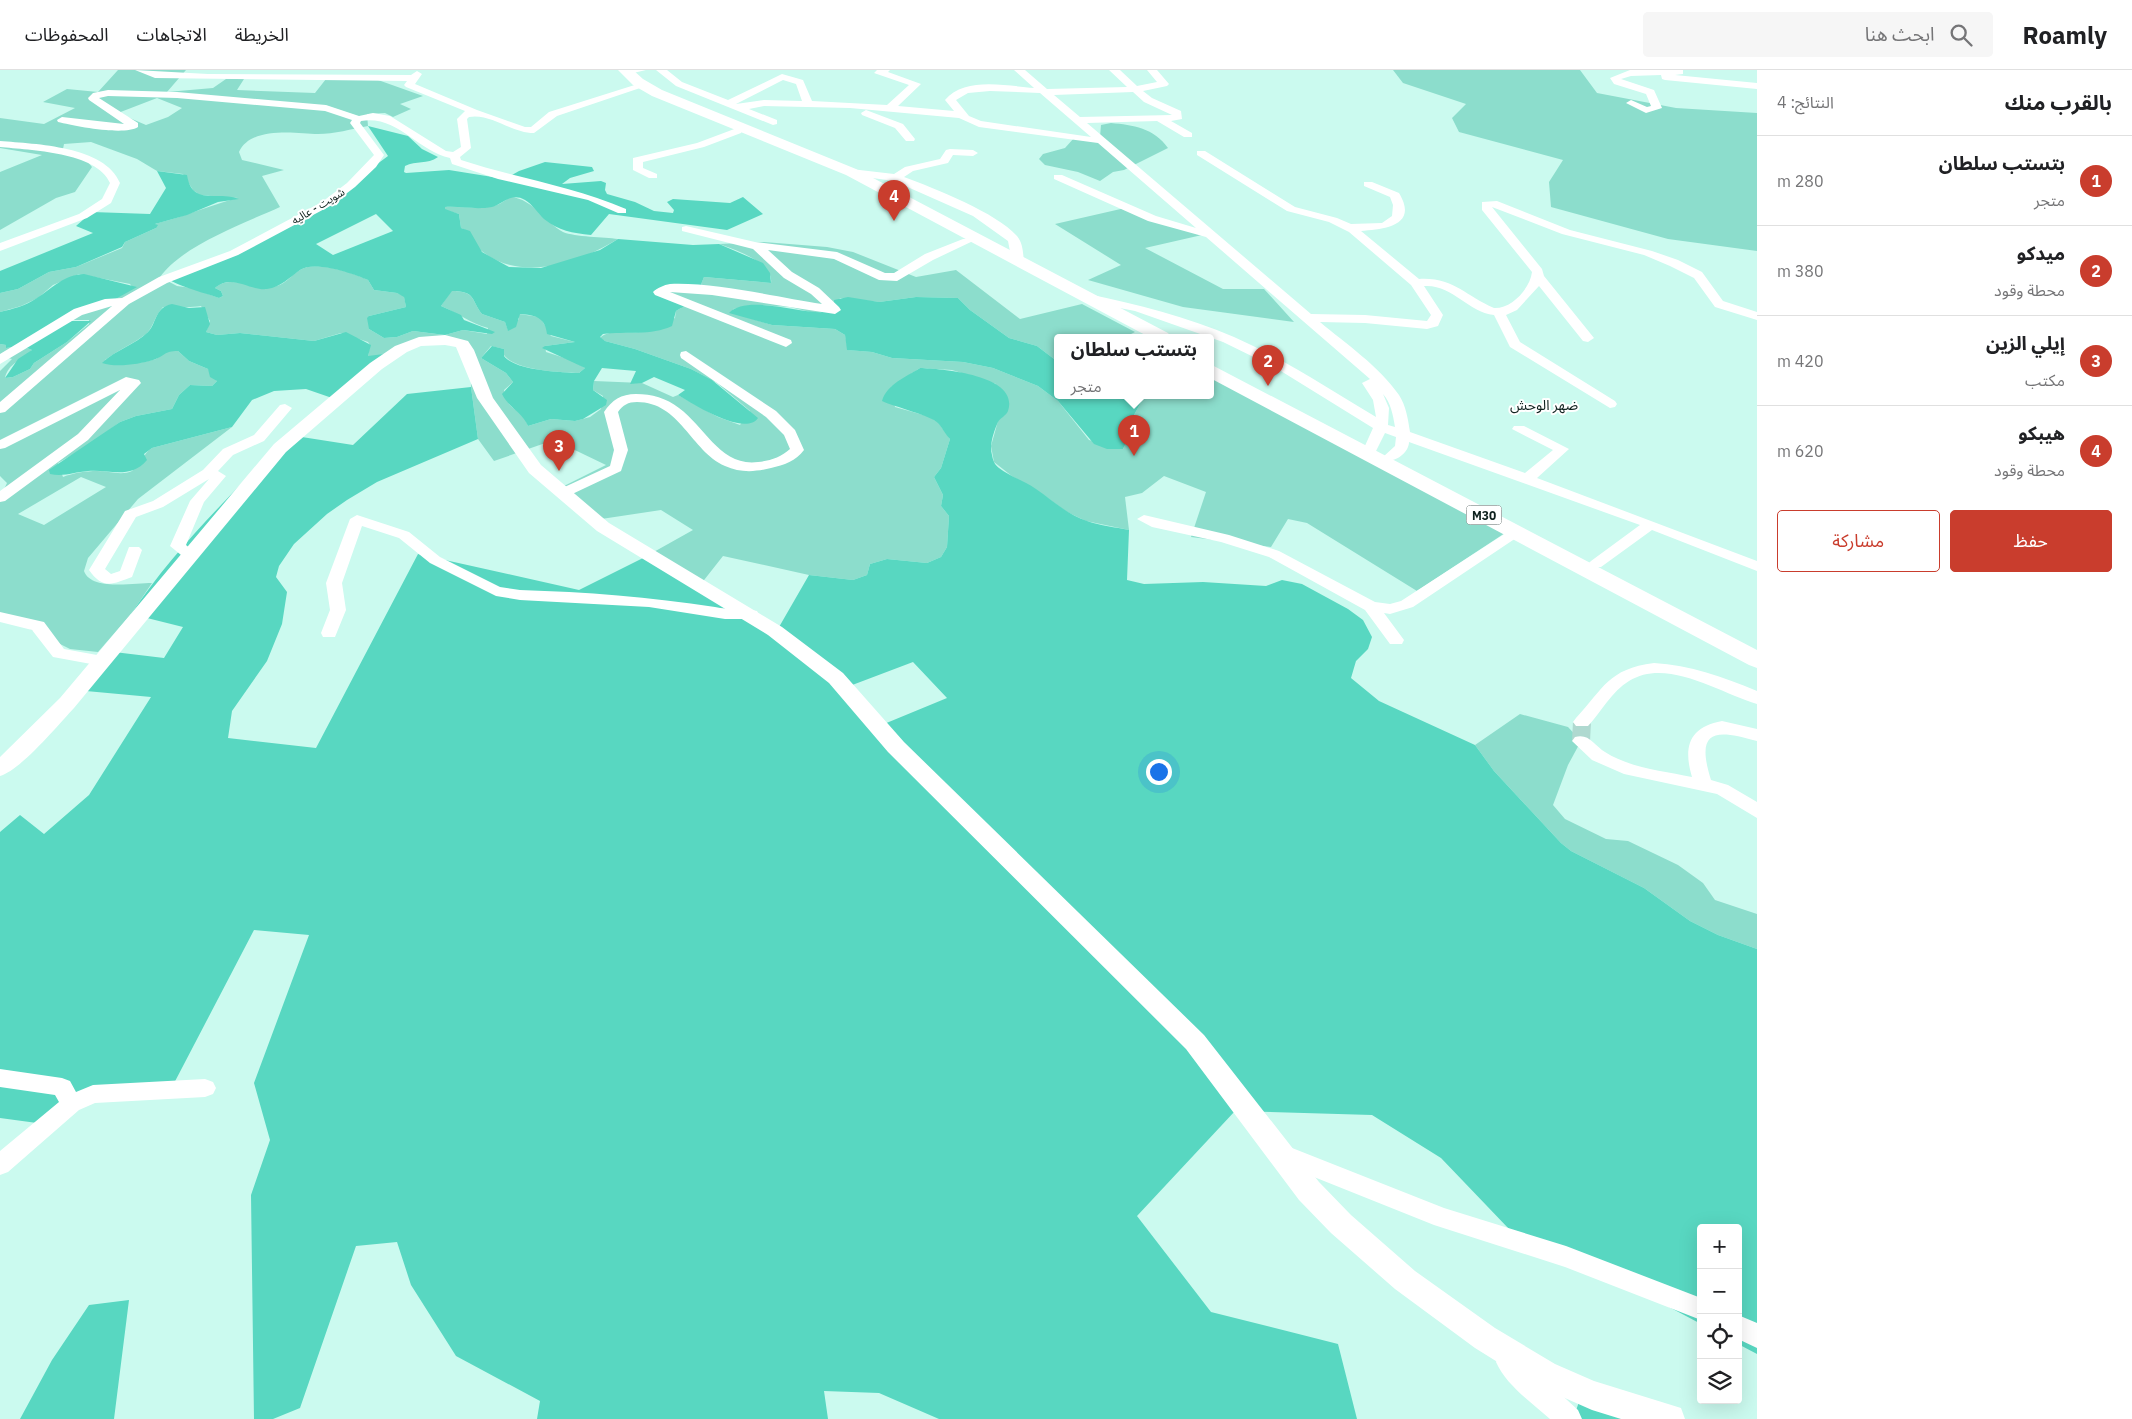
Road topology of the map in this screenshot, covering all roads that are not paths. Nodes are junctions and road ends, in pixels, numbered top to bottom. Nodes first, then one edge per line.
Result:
1 (140, 70) edge
2 (421, 70) edge
3 (661, 70) edge
4 (885, 70) edge
5 (1012, 70) edge
6 (1019, 70) edge
7 (1114, 70) edge
8 (1152, 70) edge
9 (1679, 71) edge
10 (633, 76) edge
11 (1658, 76) dead end
12 (411, 82) junction
13 (679, 84) junction
14 (1724, 84) junction
15 (1757, 86) edge
16 (1135, 89) junction
17 (1040, 91) junction
18 (678, 102) junction
19 (1631, 103) dead end
20 (809, 104) junction
21 (844, 105) junction
22 (731, 106) junction
23 (889, 108) junction
24 (473, 112) junction
25 (962, 116) junction
26 (1160, 119) junction
27 (62, 120) dead end
28 (358, 120) junction
29 (773, 122) dead end
30 (1081, 125) junction
31 (737, 131) junction
32 (1188, 135) dead end
33 (756, 136) junction
34 (910, 138) dead end
35 (1094, 141) junction
36 (0, 144) edge
37 (973, 153) dead end
38 (1201, 153) dead end
39 (455, 156) junction
40 (851, 172) junction
41 (653, 176) dead end
42 (1058, 177) dead end
43 (896, 178) junction
44 (1368, 184) dead end
45 (1122, 204) junction
46 (1173, 210) junction
47 (622, 211) dead end
48 (1152, 214) junction
49 (934, 220) junction
50 (1349, 228) junction
51 (686, 229) dead end
52 (1204, 232) junction
53 (968, 241) junction
54 (758, 246) junction
55 (0, 247) edge
56 (1018, 262) junction
57 (1538, 277) junction
58 (1416, 283) junction
59 (1088, 298) junction
60 (125, 301) junction
61 (1499, 313) junction
62 (1757, 316) edge
63 (1310, 318) junction
64 (1375, 320) junction
65 (1142, 334) edge
66 (1156, 334) edge
67 (1213, 334) edge
68 (1214, 334) edge
69 (1327, 334) junction
70 (1588, 338) dead end
71 (786, 343) dead end
72 (686, 355) dead end
73 (0, 360) edge
74 (1214, 365) edge
75 (1214, 372) edge
76 (1371, 384) junction
77 (1610, 404) dead end
78 (285, 408) dead end
79 (0, 410) edge
80 (1369, 420) junction
81 (1382, 427) junction
82 (1519, 429) dead end
83 (1403, 435) junction
84 (0, 445) edge
85 (1380, 453) junction
86 (208, 473) junction
87 (1527, 479) junction
88 (563, 493) junction
89 (0, 498) edge
90 (1144, 519) dead end
91 (1651, 524) junction
92 (1517, 532) junction
93 (134, 550) dead end
94 (1721, 551) junction
95 (1757, 553) edge
96 (191, 556) junction
97 (1596, 564) junction
98 (1757, 566) edge
99 (1371, 607) junction
100 (751, 615) junction
101 (0, 618) edge
102 (329, 633) dead end
103 (1396, 640) dead end
104 (1757, 651) edge
105 (1757, 660) edge
106 (102, 661) junction
107 (1757, 698) edge
108 (1582, 722) tunnel mouth
109 (1757, 734) edge
110 (1581, 741) dead end
111 (0, 769) edge
112 (1703, 783) junction
113 (1757, 811) edge
114 (0, 1078) edge
115 (205, 1088) dead end
116 (71, 1104) junction
117 (1282, 1154) junction
118 (0, 1165) edge
119 (1697, 1307) edge
120 (1742, 1328) edge
121 (1757, 1336) edge
122 (1485, 1338) junction
123 (1569, 1419) edge
124 (1670, 1419) edge

1 - 12 street
2 - 12 street
3 - 13 street
4 - 23 street
5 - 17 street
6 - 17 street
7 - 16 street
8 - 16 street
9 - 14 street
9 - 19 street
10 - 18 highway
10 - 24 street
10 - 31 highway
11 - 14 street
12 - 24 street
13 - 18 highway
13 - 22 street
14 - 15 street
16 - 17 street
16 - 26 street
17 - 25 street
17 - 30 street
18 - 33 highway
20 - 21 street
20 - 22 street
20 - 22 street
21 - 23 street
21 - 34 street
22 - 29 street
23 - 25 street
24 - 39 street
25 - 35 street
26 - 30 street
26 - 32 street
27 - 28 street
28 - 39 street
28 - 60 street, شويت - عاليه
30 - 35 street
30 - 52 street
31 - 33 highway
31 - 41 street
33 - 40 highway
33 - 49 highway
35 - 46 street
36 - 55 street
37 - 43 street
38 - 50 street
39 - 47 street
40 - 43 street
40 - 49 highway
42 - 45 street
43 - 56 street
44 - 50 street
45 - 48 street
45 - 52 street
46 - 48 street
46 - 52 street
48 - 52 street
49 - 53 highway
49 - 56 highway
50 - 58 street
51 - 54 street
52 - 63 street
52 - 76 street
53 - 54 street
53 - 65 highway
54 - 71 street
56 - 59 highway
57 - 61 street
57 - 62 street
57 - 70 street
58 - 61 street
58 - 64 street
59 - 66 highway
59 - 67 street
60 - 73 street
60 - 79 street, شويت - عاليه
61 - 77 street
63 - 64 street
63 - 69 street
64 - 69 street
68 - 80 street
69 - 83 street
72 - 88 street
74 - 85 highway, M30
75 - 92 highway, M30
76 - 80 street
76 - 81 street
78 - 86 street
80 - 81 street
81 - 83 street
81 - 85 street
82 - 87 street
83 - 85 street
83 - 87 street
84 - 89 street
85 - 97 highway, M30
86 - 93 street
86 - 96 street
87 - 91 street
88 - 96 main road
88 - 100 main road
90 - 99 street
91 - 94 street
91 - 97 street
92 - 99 street
92 - 105 highway, M30
94 - 95 street
94 - 98 street
96 - 106 main road
97 - 104 highway, M30
99 - 103 street
100 - 102 street
100 - 117 main road
101 - 106 street
106 - 111 main road
107 - 108 street
109 - 112 street
110 - 112 street
112 - 113 street
114 - 116 street
115 - 116 street
116 - 118 street
117 - 119 street
117 - 122 main road
120 - 121 street
122 - 123 street
122 - 124 main road

